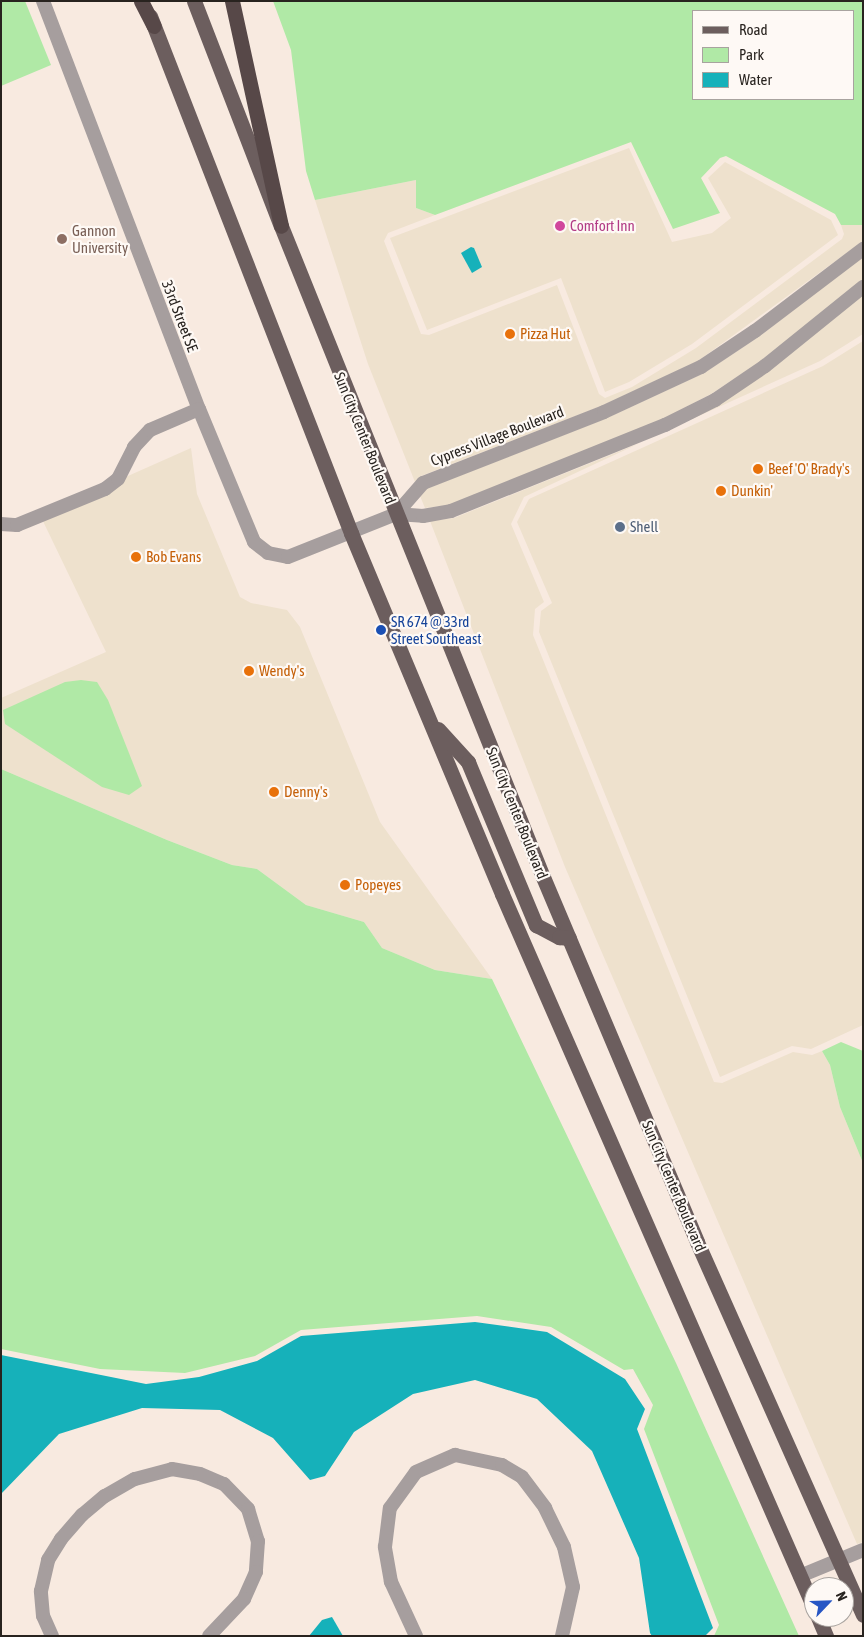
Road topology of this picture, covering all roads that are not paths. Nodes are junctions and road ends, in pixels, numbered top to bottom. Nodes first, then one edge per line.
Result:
1 (43, 1) edge
2 (142, 1) edge
3 (194, 1) edge
4 (232, 1) edge
5 (154, 26) joint
6 (281, 226) junction
7 (863, 248) edge
8 (863, 287) edge
9 (199, 408) junction
10 (396, 514) junction
11 (1, 524) edge
12 (351, 533) junction
13 (429, 718) junction
14 (569, 938) junction
15 (863, 1550) edge
16 (837, 1560) junction
17 (800, 1576) junction
18 (804, 1585) edge
19 (863, 1615) edge
20 (52, 1636) edge
21 (209, 1636) edge
22 (416, 1636) edge
23 (562, 1636) edge

1 - 9 street, 33rd Street SE
2 - 5 highway
3 - 6 main road, Sun City Center Boulevard
4 - 6 highway
5 - 12 main road
6 - 10 main road, Sun City Center Boulevard
7 - 10 street, Cypress Village Boulevard
8 - 10 street
9 - 11 street
9 - 12 street, 33rd Street SE
10 - 12 street, 33rd Street SE
10 - 14 main road, Sun City Center Boulevard
12 - 13 main road
13 - 14 main road
13 - 17 main road
14 - 16 main road, Sun City Center Boulevard
15 - 16 street
16 - 17 street
16 - 19 main road, Sun City Center Boulevard
17 - 18 main road
20 - 21 street
22 - 23 street

